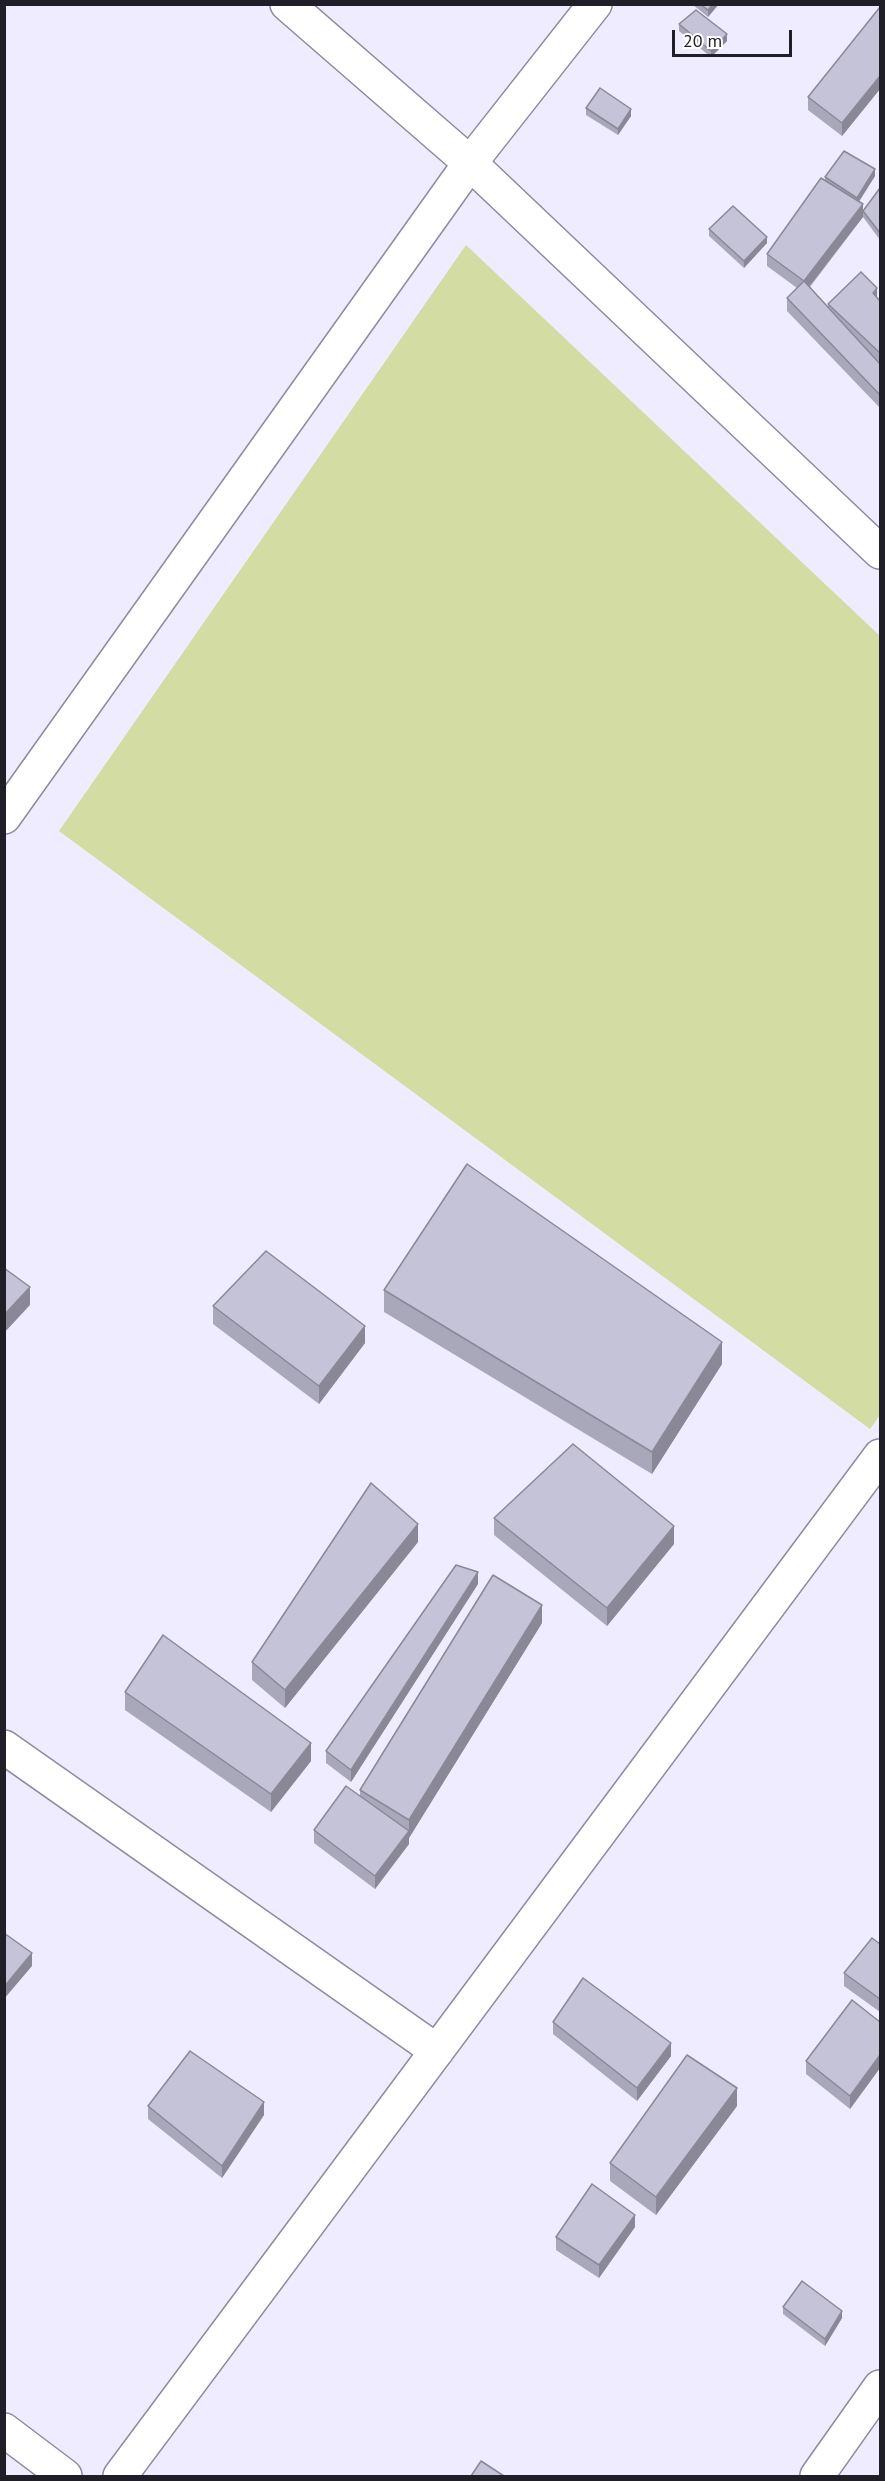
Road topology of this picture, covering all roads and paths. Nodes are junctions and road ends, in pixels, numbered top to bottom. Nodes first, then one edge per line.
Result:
1 (287, 4) edge
2 (595, 4) edge
3 (470, 163) junction
4 (879, 548) edge
5 (9, 801) edge
6 (880, 1456) edge
7 (4, 1747) edge
8 (437, 2051) junction
9 (880, 2387) edge
10 (4, 2430) edge
11 (65, 2476) edge
12 (120, 2476) edge
13 (817, 2476) edge

1 - 3 street
2 - 3 street
3 - 4 street
3 - 5 street
6 - 8 street
7 - 8 street
8 - 12 street
9 - 13 street
10 - 11 street

